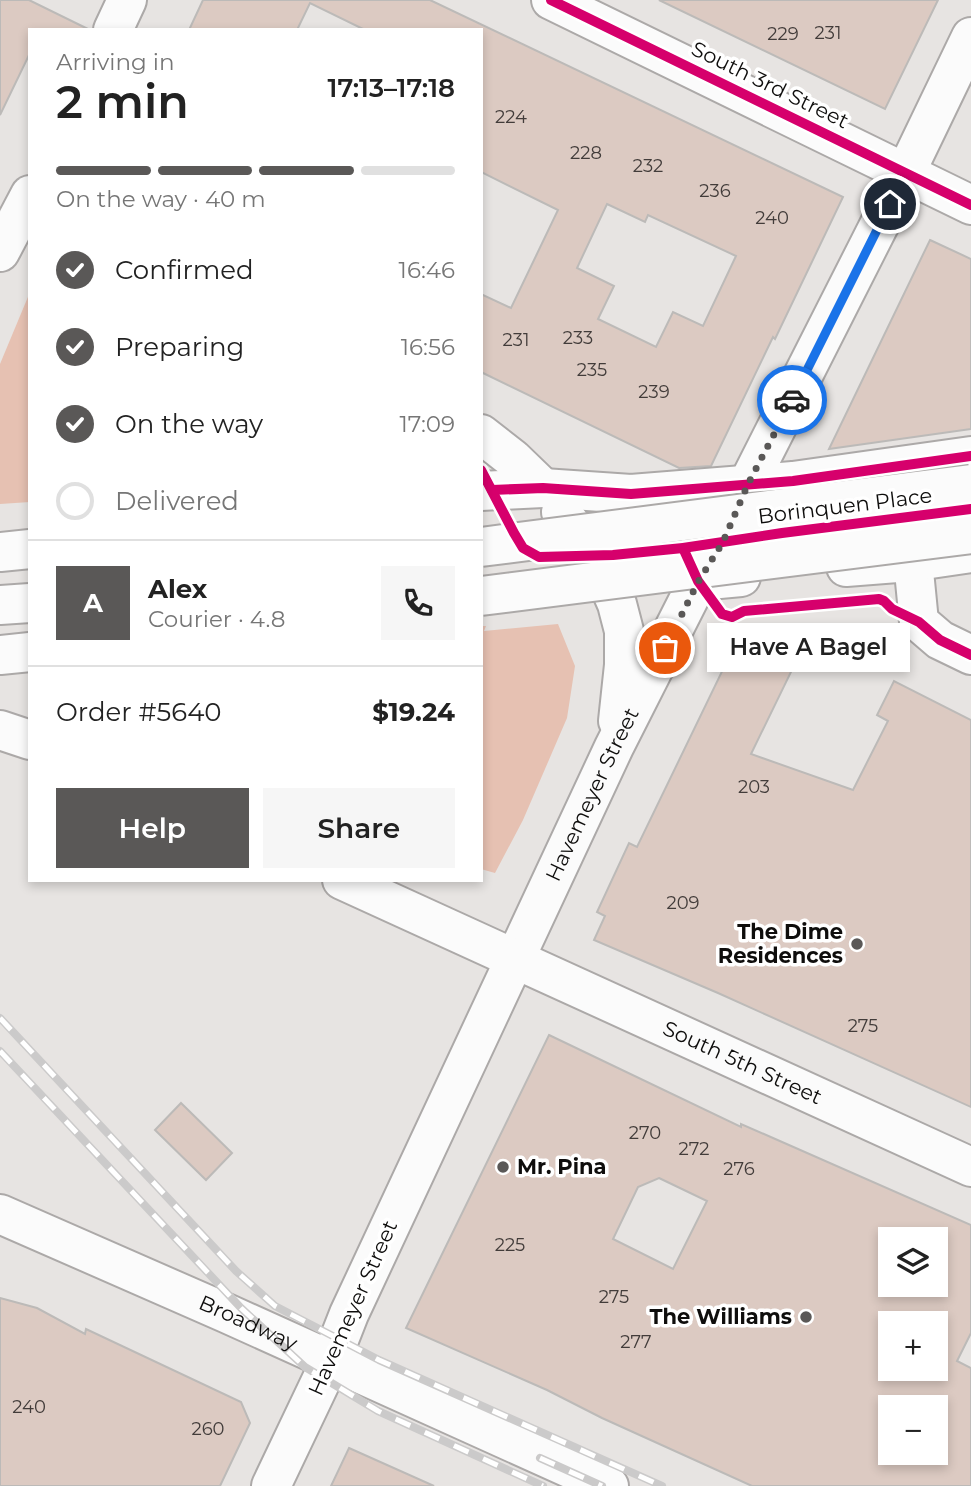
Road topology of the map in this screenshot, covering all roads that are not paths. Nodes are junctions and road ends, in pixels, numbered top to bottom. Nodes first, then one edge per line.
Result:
1 (127, 0) edge
2 (551, 0) edge
3 (114, 28) edge
4 (971, 37) edge
5 (906, 172) junction
6 (21, 202) edge
7 (971, 205) edge
8 (0, 252) edge
9 (483, 436) edge
10 (971, 456) edge
11 (748, 484) junction
12 (971, 484) edge
13 (543, 488) junction
14 (483, 491) edge
15 (971, 534) edge
16 (483, 547) edge
17 (28, 549) edge
18 (0, 552) edge
19 (971, 553) edge
20 (913, 561) junction
21 (698, 582) junction
22 (483, 596) edge
23 (28, 603) edge
24 (0, 605) edge
25 (28, 652) edge
26 (0, 655) edge
27 (971, 655) edge
28 (0, 730) edge
29 (28, 739) edge
30 (614, 747) junction
31 (346, 882) edge
32 (515, 959) junction
33 (971, 1167) edge
34 (0, 1214) edge
35 (331, 1360) junction
36 (271, 1486) edge
37 (609, 1486) edge

1 - 3 main road
2 - 5 main road, South 3rd Street
4 - 5 main road, Havemeyer Street
5 - 7 main road, South 3rd Street
5 - 11 main road, Havemeyer Street
6 - 8 main road
9 - 13 main road
10 - 11 main road, Borinquen Place
11 - 13 main road, Borinquen Place
11 - 21 main road, Havemeyer Street
12 - 16 main road, bridge
13 - 14 main road, Borinquen Place
13 - 30 main road
15 - 22 main road, bridge
17 - 18 main road
19 - 20 main road
20 - 21 main road
20 - 27 main road
21 - 30 main road, Havemeyer Street
23 - 24 main road
25 - 26 main road
28 - 29 main road
30 - 32 main road, Havemeyer Street
31 - 32 main road, South 5th Street
32 - 33 main road, South 5th Street
32 - 35 main road, Havemeyer Street
34 - 35 main road, Broadway
35 - 36 main road, Havemeyer Street
35 - 37 main road, Broadway

